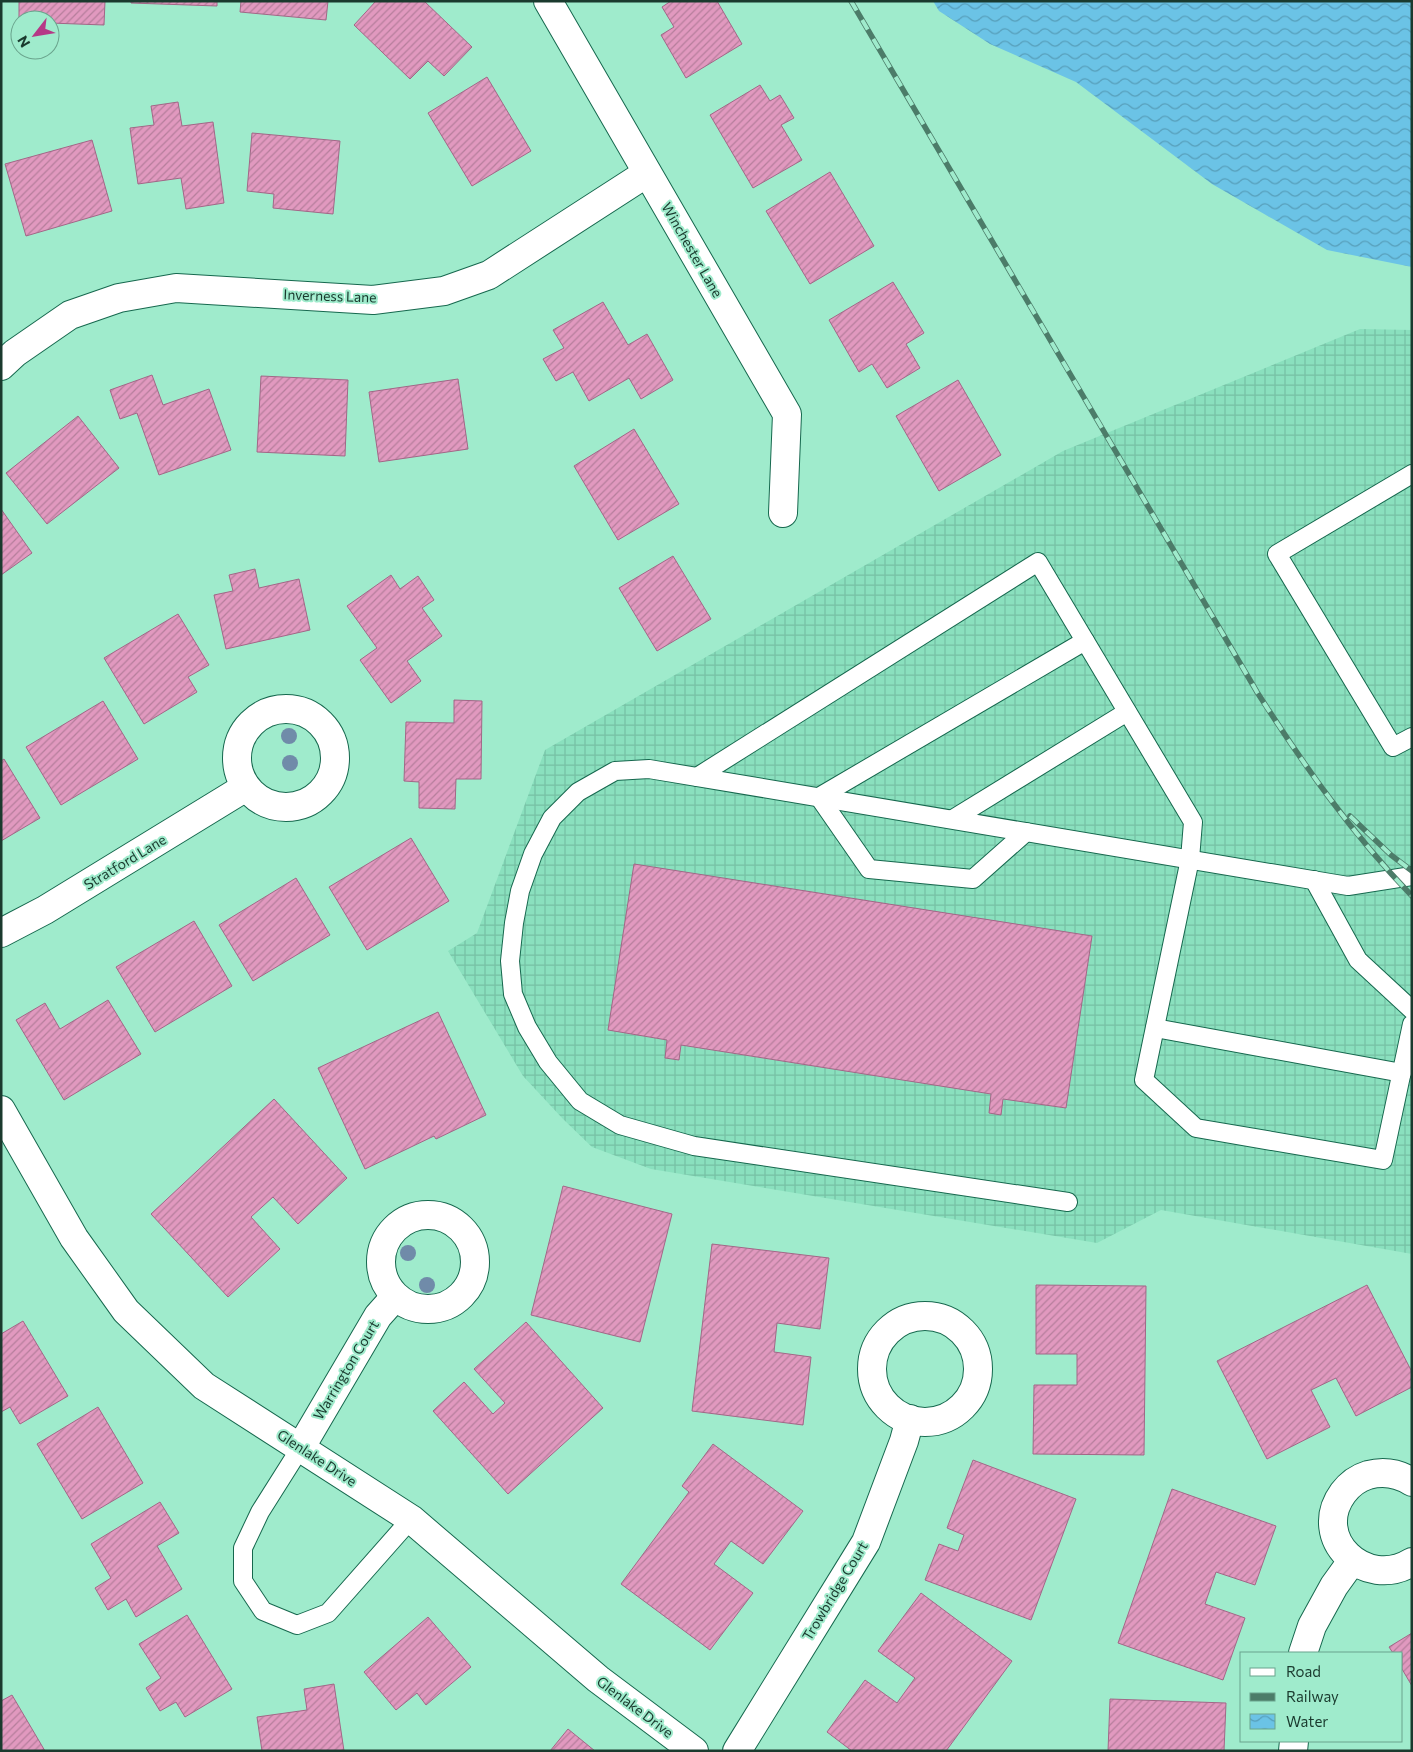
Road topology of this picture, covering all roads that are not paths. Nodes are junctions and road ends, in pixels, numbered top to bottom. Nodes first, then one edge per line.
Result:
1 (548, 1) edge
2 (647, 173) junction
3 (1, 366) edge
4 (1412, 474) edge
5 (784, 513) dead end
6 (1085, 641) junction
7 (1127, 712) junction
8 (1412, 737) edge
9 (697, 777) junction
10 (246, 787) dead end
11 (819, 797) junction
12 (953, 820) junction
13 (1026, 832) junction
14 (1190, 859) junction
15 (1412, 876) edge
16 (1314, 880) junction
17 (1, 933) edge
18 (1412, 1010) edge
19 (1412, 1024) edge
20 (1155, 1028) junction
21 (1402, 1073) junction
22 (1, 1110) edge
23 (1068, 1202) dead end
24 (395, 1297) dead end
25 (910, 1419) dead end
26 (300, 1447) junction
27 (1412, 1482) edge
28 (411, 1519) junction
29 (1352, 1561) junction
30 (1412, 1562) edge
31 (1303, 1652) edge
32 (694, 1751) edge
33 (736, 1751) edge

1 - 2 street, Winchester Lane
2 - 3 street, Inverness Lane
2 - 5 street, Winchester Lane
4 - 8 lane
6 - 7 lane
6 - 9 lane
6 - 11 lane
7 - 12 lane
7 - 14 lane
9 - 11 lane
9 - 23 lane
10 - 17 street, Stratford Lane
11 - 12 lane
11 - 13 lane
12 - 13 lane
13 - 14 lane
14 - 16 lane
14 - 20 lane
15 - 16 lane
16 - 18 lane
19 - 21 lane
20 - 21 lane
20 - 21 lane
22 - 26 street, Glenlake Drive
24 - 26 street, Warrington Court
25 - 33 street, Trowbridge Court
26 - 28 street, Glenlake Drive
26 - 28 lane
27 - 29 street
28 - 32 street, Glenlake Drive
29 - 30 street
29 - 31 street

